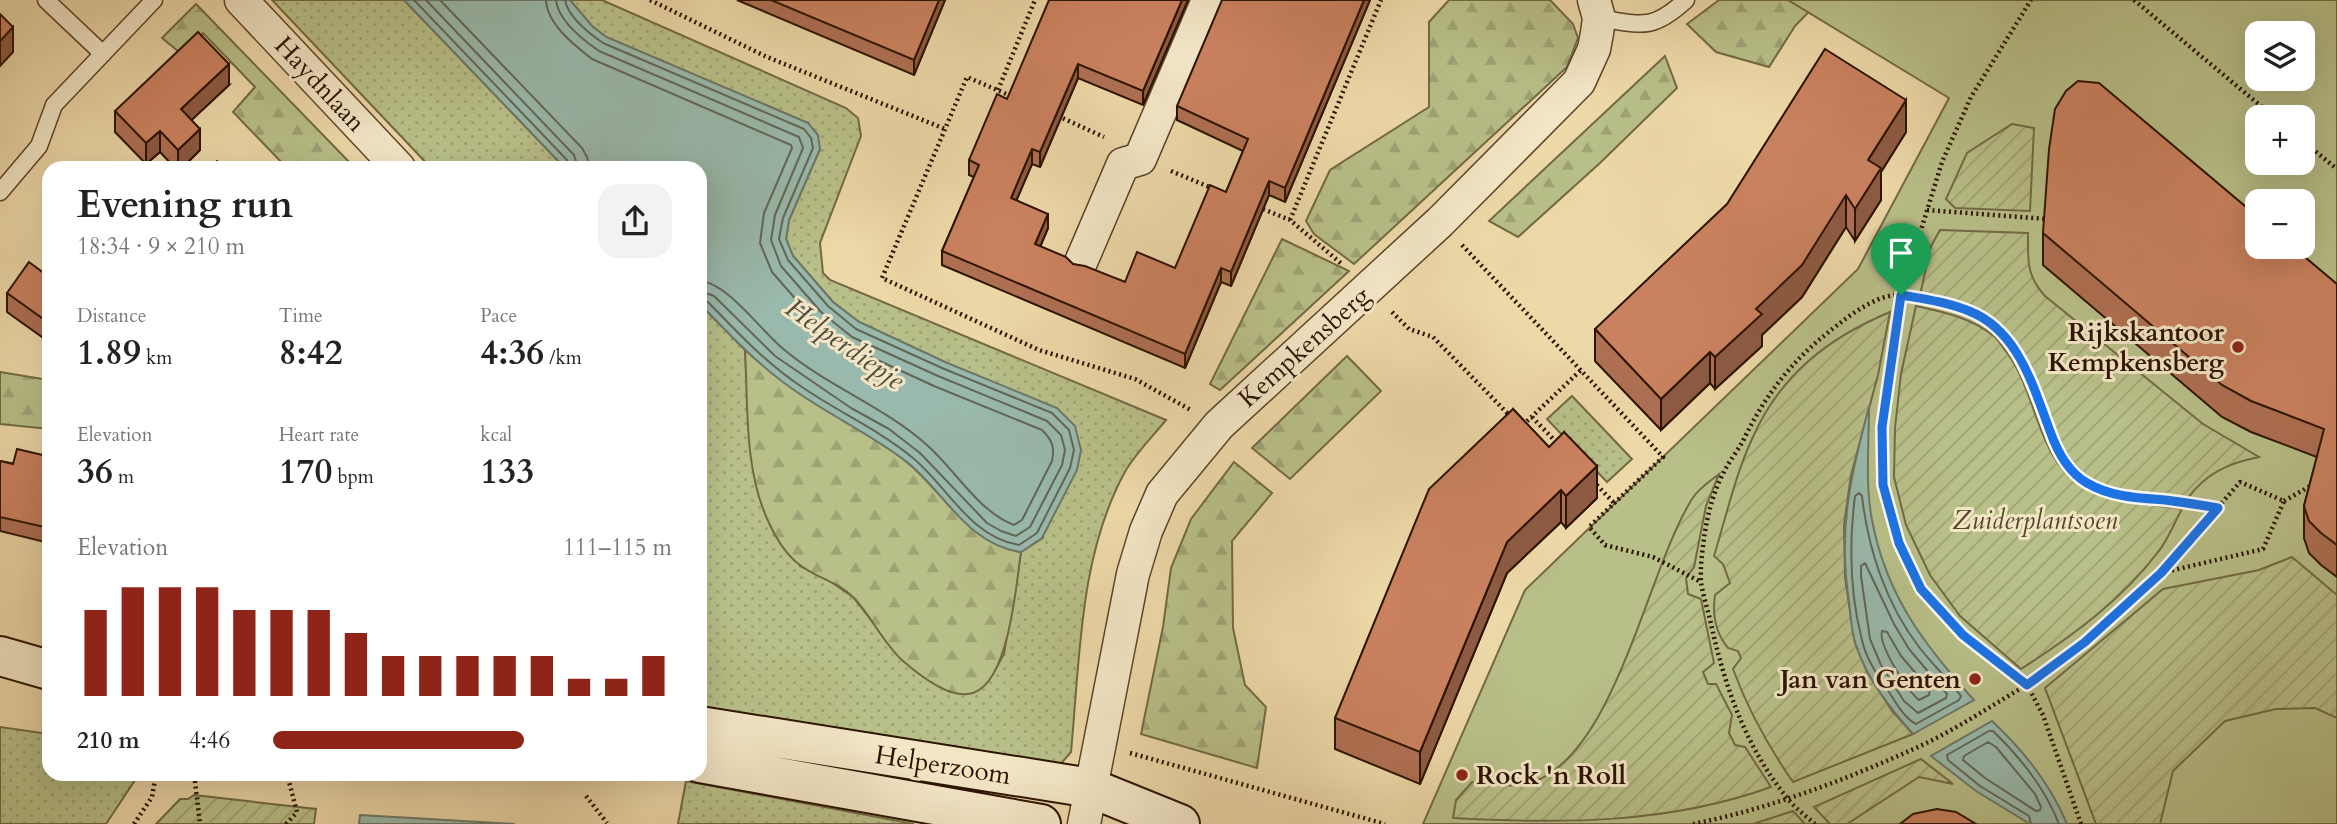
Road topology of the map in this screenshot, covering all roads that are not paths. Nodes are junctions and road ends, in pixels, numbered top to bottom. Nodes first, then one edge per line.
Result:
1 (46, 0) edge
2 (154, 0) edge
3 (241, 0) edge
4 (1208, 0) edge
5 (1686, 0) edge
6 (1596, 9) edge
7 (103, 54) junction
8 (392, 161) edge
9 (0, 192) edge
10 (1081, 262) edge
11 (42, 654) edge
12 (0, 655) edge
13 (42, 668) edge
14 (707, 727) edge
15 (707, 764) edge
16 (1087, 806) edge
17 (1041, 824) edge
18 (1180, 824) edge

1 - 7 lane
2 - 7 lane
3 - 8 street, Haydnlaan
4 - 10 street
5 - 6 lane, Kempkensberg
6 - 16 street, Kempkensberg
7 - 9 lane
11 - 12 street
12 - 13 street
14 - 16 street, Helperzoom
15 - 17 street, Helperzoom
16 - 18 street, Helperzoom

